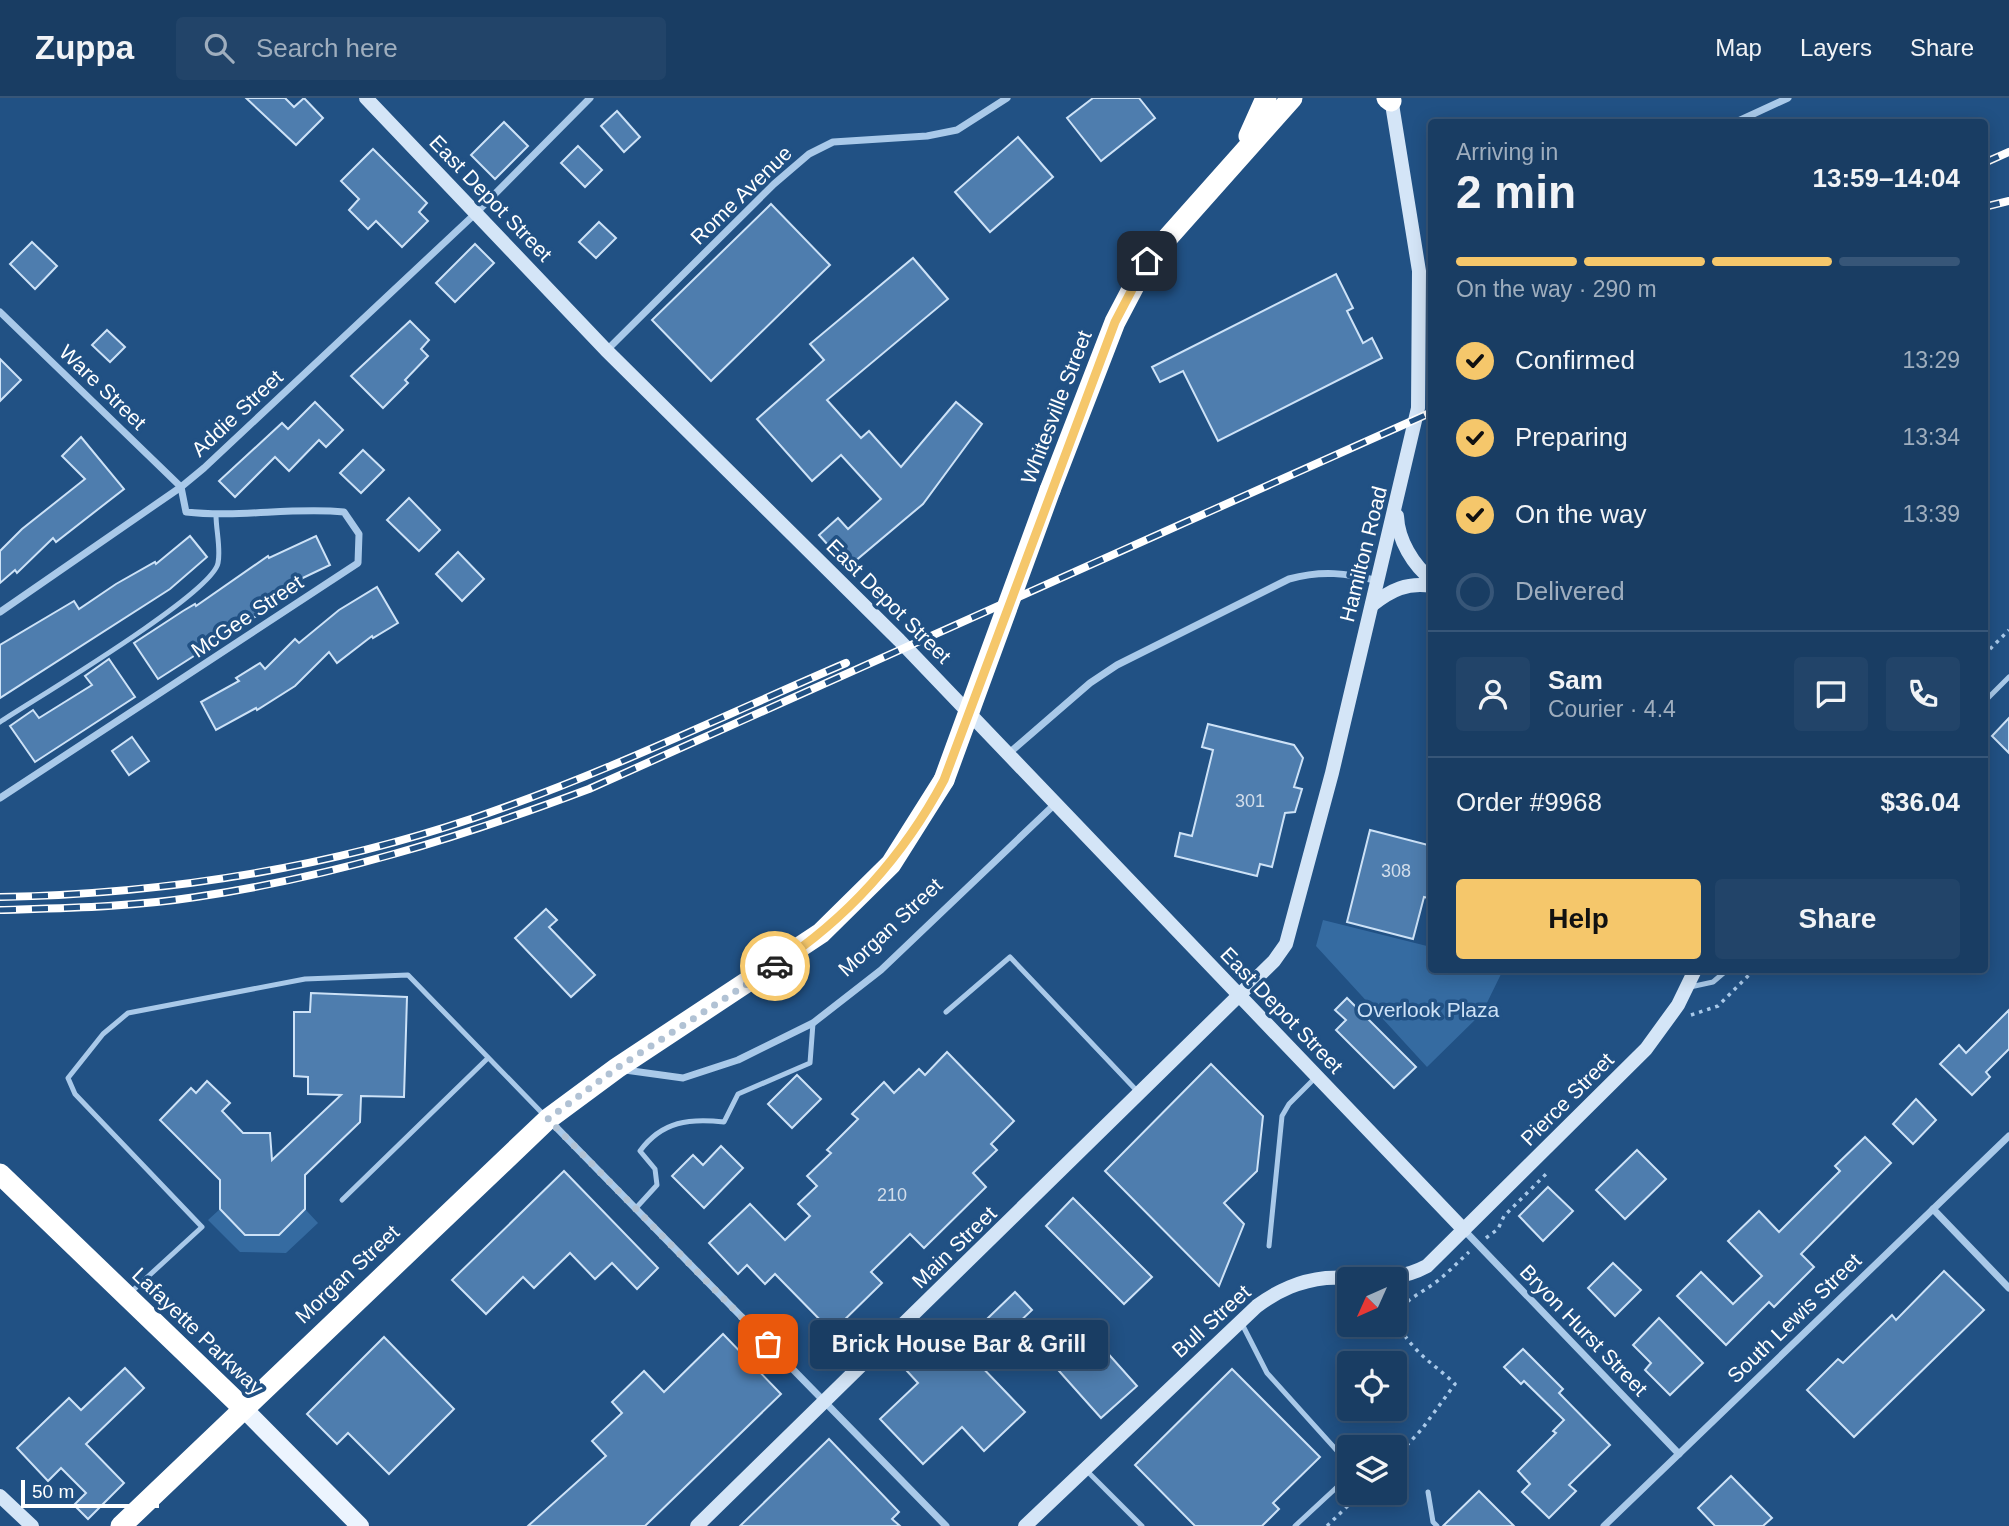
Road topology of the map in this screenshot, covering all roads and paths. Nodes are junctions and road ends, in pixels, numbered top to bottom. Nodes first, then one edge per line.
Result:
1 (366, 98) edge
2 (590, 98) edge
3 (1007, 98) edge
4 (1266, 98) edge
5 (1292, 98) edge
6 (1788, 98) edge
7 (1390, 99) edge
8 (1742, 119) edge
9 (1239, 157) junction
10 (476, 214) junction
11 (1425, 268) edge
12 (0, 312) edge
13 (607, 350) junction
14 (181, 487) junction
15 (1396, 506) junction
16 (216, 515) junction
17 (1428, 576) edge
18 (1379, 581) junction
19 (1428, 586) edge
20 (1372, 605) junction
21 (0, 612) edge
22 (2009, 631) edge
23 (1988, 652) edge
24 (2009, 677) edge
25 (1988, 698) edge
26 (0, 722) edge
27 (1008, 754) junction
28 (944, 780) joint
29 (0, 798) edge
30 (1055, 804) junction
31 (1694, 973) edge
32 (1723, 973) edge
33 (1751, 973) edge
34 (1688, 988) junction
35 (1239, 996) junction
36 (946, 1012) dead end
37 (1688, 1015) dead end
38 (813, 1023) junction
39 (488, 1058) junction
40 (617, 1068) junction
41 (1316, 1076) junction
42 (1140, 1094) junction
43 (548, 1119) junction
44 (2009, 1136) edge
45 (1547, 1172) dead end
46 (0, 1174) edge
47 (342, 1200) dead end
48 (636, 1209) junction
49 (1933, 1209) junction
50 (1464, 1230) junction
51 (1478, 1245) junction
52 (1269, 1246) dead end
53 (2009, 1288) edge
54 (127, 1297) junction
55 (1240, 1321) junction
56 (825, 1402) junction
57 (242, 1407) junction
58 (1407, 1446) edge
59 (1337, 1451) edge
60 (1679, 1454) junction
61 (1084, 1469) junction
62 (1337, 1487) edge
63 (1428, 1492) dead end
64 (0, 1496) edge
65 (1349, 1505) edge
66 (32, 1526) edge
67 (121, 1526) edge
68 (360, 1526) edge
69 (697, 1526) edge
70 (946, 1526) edge
71 (1026, 1526) edge
72 (1142, 1526) edge
73 (1295, 1526) edge
74 (1327, 1526) edge
75 (1437, 1526) edge
76 (1604, 1526) edge

1 - 10 street, East Depot Street
2 - 10 street, Addie Street
3 - 13 street, Rome Avenue
4 - 9 highway
5 - 9 highway, Whitesville Street
6 - 8 street
7 - 11 street, Hamilton Road
9 - 28 highway, Whitesville Street, bridge
10 - 13 street, East Depot Street
10 - 14 street, Addie Street
11 - 15 street, Hamilton Road
12 - 14 street, Ware Street
13 - 27 street, East Depot Street
14 - 16 street, McGee Street
14 - 21 street, Addie Street
15 - 17 street
15 - 18 street, Hamilton Road
16 - 26 lane
16 - 29 street, McGee Street
18 - 20 street, Hamilton Road
18 - 27 street
19 - 20 street
20 - 35 street, Hamilton Road
22 - 23 path
24 - 25 lane
27 - 30 street, East Depot Street
28 - 40 highway, Morgan Street
30 - 35 street, East Depot Street
30 - 38 street, Morgan Street
31 - 34 street, Pierce Street
32 - 34 lane
33 - 37 path
34 - 50 street, Pierce Street
35 - 41 street, East Depot Street
35 - 42 street, Main Street
36 - 42 lane
38 - 40 street, Morgan Street
38 - 48 lane
39 - 43 lane
39 - 47 lane
39 - 54 lane
40 - 43 highway, Morgan Street
41 - 50 street, East Depot Street
41 - 52 lane
42 - 56 street, Main Street
43 - 48 street
43 - 57 highway, Morgan Street
44 - 49 street, South Lewis Street
45 - 51 path
46 - 54 highway, Lafayette Parkway
48 - 56 street
49 - 53 street
49 - 60 street, South Lewis Street
50 - 51 street, Bryon Hurst Street
50 - 55 street, Bull Street
51 - 58 path
51 - 60 street, Bryon Hurst Street
54 - 57 highway, Lafayette Parkway
55 - 59 lane
55 - 61 street, Bull Street
56 - 69 street, Main Street
56 - 70 street
57 - 67 highway, Morgan Street
57 - 68 main road, Lafayette Parkway
60 - 76 street, South Lewis Street
61 - 71 street, Bull Street
61 - 72 lane
62 - 73 lane
63 - 75 lane
64 - 66 street
65 - 74 path

